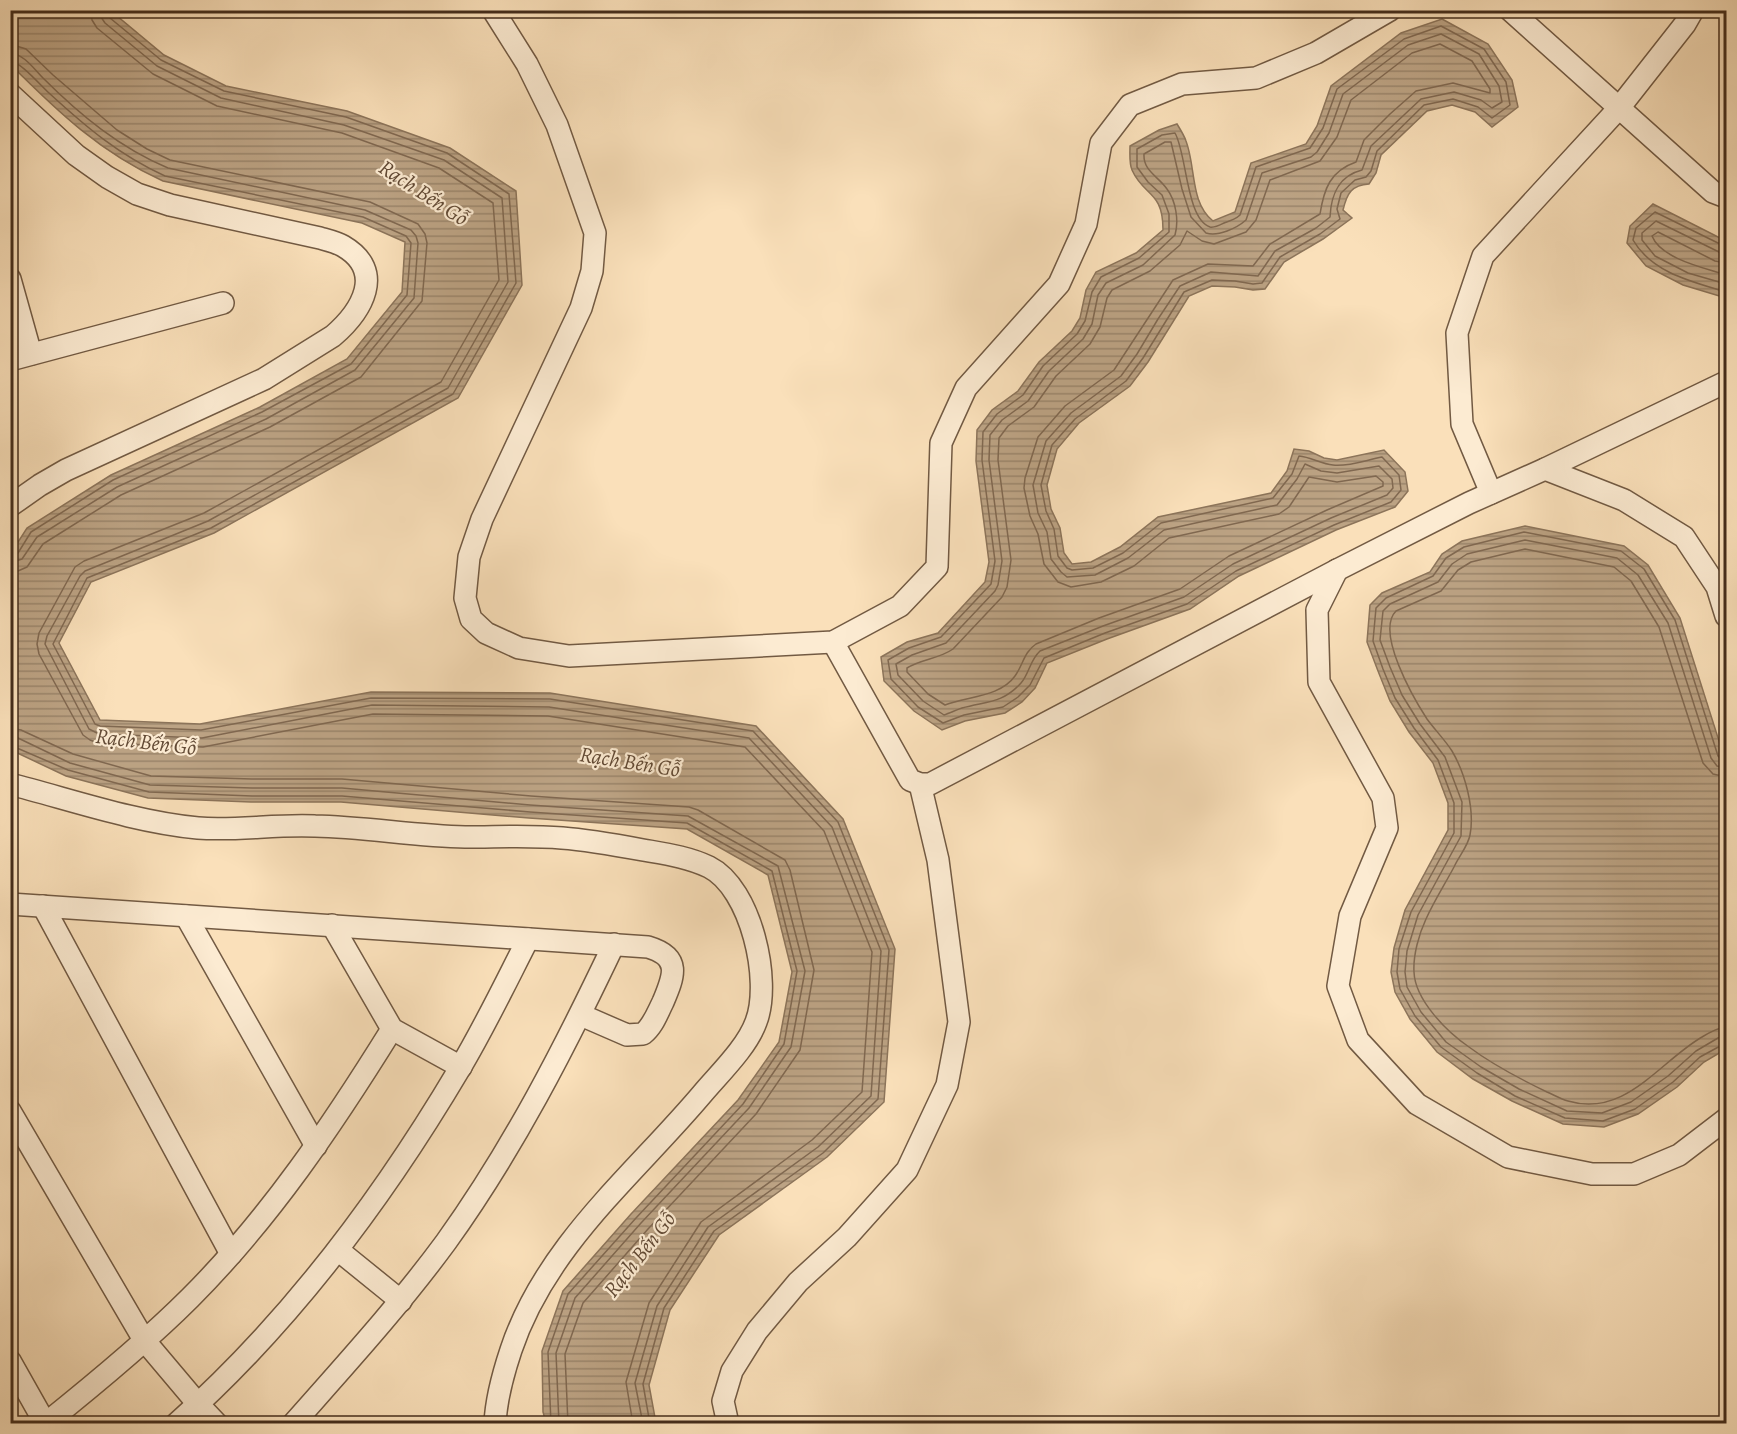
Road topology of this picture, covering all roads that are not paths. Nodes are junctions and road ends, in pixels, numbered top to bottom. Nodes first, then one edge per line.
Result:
1 (493, 10) edge
2 (1390, 10) edge
3 (1510, 10) edge
4 (1693, 10) edge
5 (10, 94) edge
6 (1619, 108) junction
7 (1726, 197) edge
8 (10, 279) edge
9 (223, 303) dead end
10 (21, 357) edge
11 (1726, 382) edge
12 (1545, 469) junction
13 (1491, 493) junction
14 (10, 506) edge
15 (1337, 570) junction
16 (1726, 616) edge
17 (833, 642) junction
18 (10, 784) edge
19 (920, 784) junction
20 (10, 904) edge
21 (42, 906) junction
22 (186, 916) junction
23 (332, 926) junction
24 (528, 939) junction
25 (614, 944) junction
26 (581, 1015) junction
27 (392, 1029) junction
28 (461, 1067) junction
29 (10, 1111) edge
30 (1726, 1119) edge
31 (316, 1146) junction
32 (338, 1250) junction
33 (231, 1254) junction
34 (401, 1301) junction
35 (144, 1340) junction
36 (10, 1360) edge
37 (198, 1404) junction
38 (45, 1423) edge
39 (176, 1424) edge
40 (218, 1424) edge
41 (293, 1424) edge
42 (495, 1424) edge
43 (728, 1424) edge

1 - 17 street
2 - 17 street
3 - 6 street
4 - 6 street
5 - 14 street
6 - 7 street
6 - 13 street
8 - 10 street
9 - 10 street
11 - 12 street
12 - 13 street
12 - 16 street
13 - 15 street
15 - 19 street
15 - 30 street
17 - 19 street
18 - 42 street
19 - 43 street
20 - 21 street
21 - 22 street
21 - 33 street
22 - 23 street
22 - 31 street
23 - 24 street
23 - 27 street
24 - 25 street
24 - 28 street
25 - 26 street
25 - 26 street
26 - 34 street
27 - 28 street
27 - 31 street
28 - 32 street
29 - 35 street
31 - 33 street
32 - 34 street
32 - 37 street
33 - 35 street
34 - 41 street
35 - 37 street
35 - 38 street
36 - 38 street
37 - 39 street
37 - 40 street

